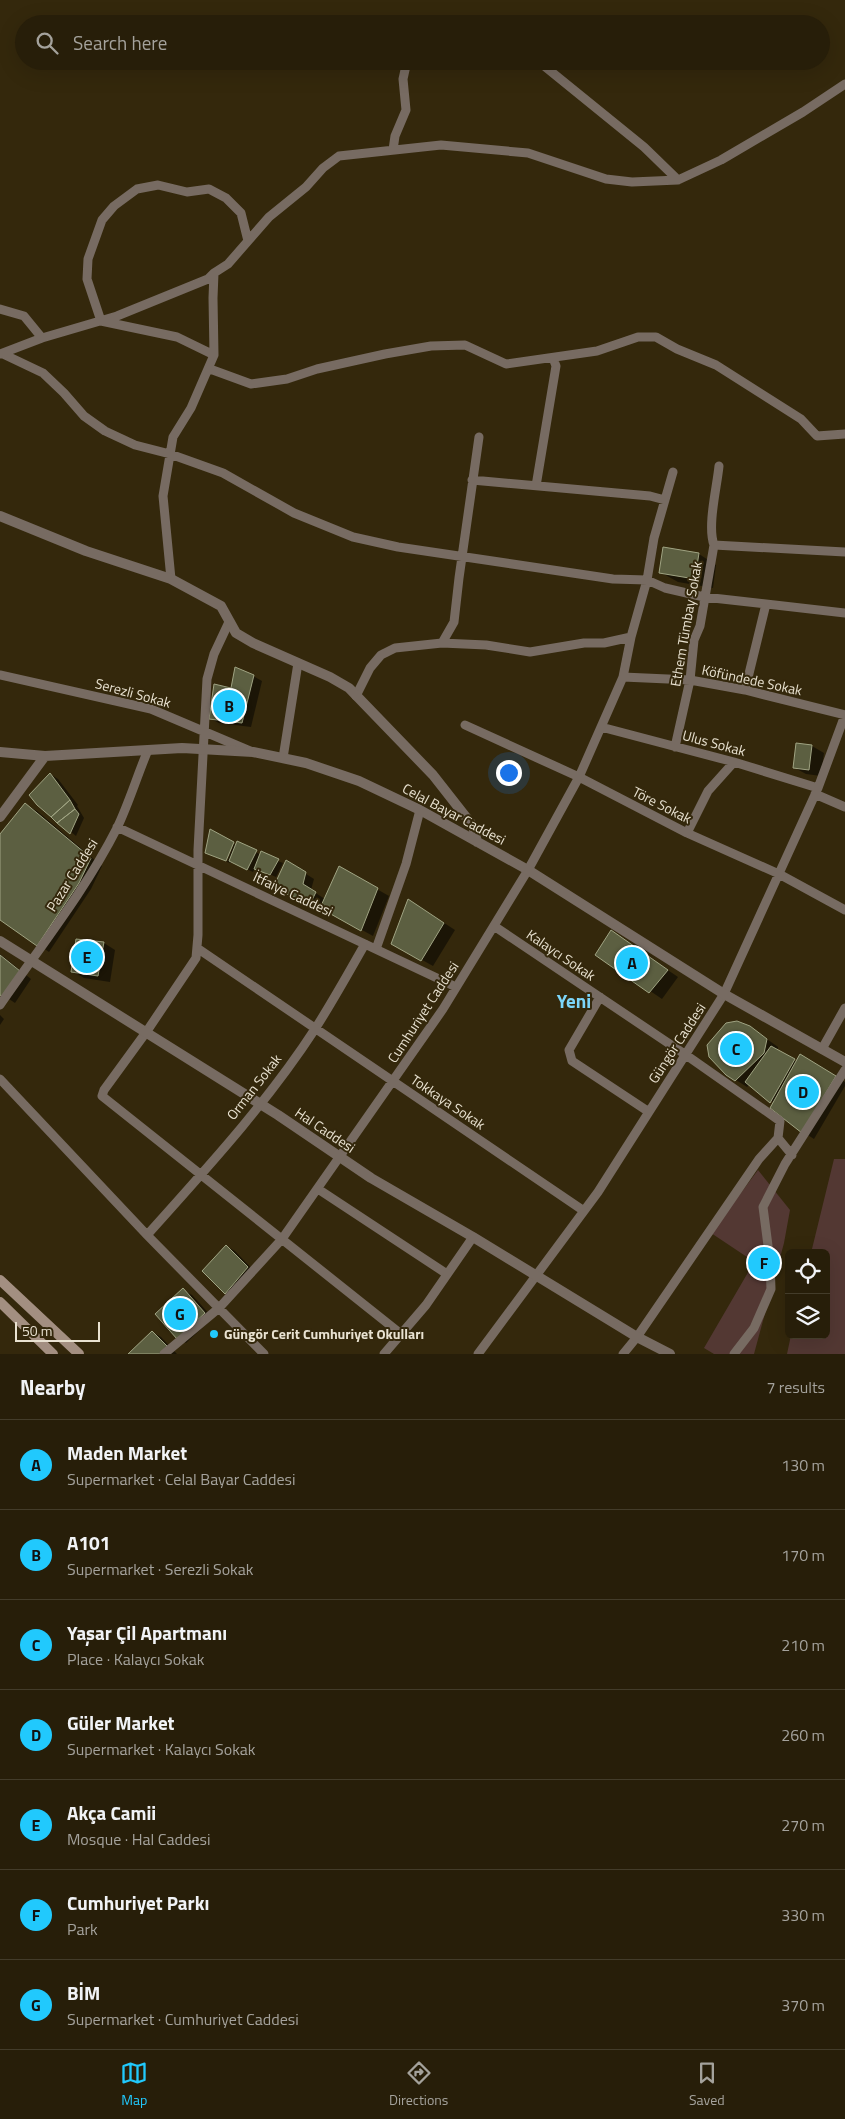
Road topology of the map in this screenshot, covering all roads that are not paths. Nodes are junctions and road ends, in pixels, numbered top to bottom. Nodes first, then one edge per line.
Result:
1 (405, 70) edge
2 (549, 70) edge
3 (845, 84) edge
4 (393, 150) junction
5 (678, 180) junction
6 (248, 241) junction
7 (214, 273) junction
8 (0, 309) edge
9 (101, 321) junction
10 (42, 338) junction
11 (2, 354) edge
12 (214, 355) junction
13 (553, 358) junction
14 (210, 369) junction
15 (845, 434) edge
16 (479, 437) dead end
17 (170, 454) junction
18 (720, 466) dead end
19 (673, 472) dead end
20 (472, 480) junction
21 (536, 486) junction
22 (665, 500) junction
23 (0, 516) edge
24 (714, 545) junction
25 (845, 552) edge
26 (462, 556) junction
27 (171, 579) junction
28 (647, 580) junction
29 (704, 597) junction
30 (766, 604) junction
31 (845, 613) edge
32 (229, 622) junction
33 (631, 637) junction
34 (442, 643) junction
35 (298, 663) junction
36 (0, 675) edge
37 (623, 677) junction
38 (690, 680) junction
39 (745, 690) junction
40 (356, 696) junction
41 (845, 715) edge
42 (465, 725) dead end
43 (601, 727) junction
44 (205, 730) junction
45 (675, 747) junction
46 (148, 750) junction
47 (204, 750) junction
48 (0, 752) edge
49 (253, 752) junction
50 (45, 756) junction
51 (282, 758) junction
52 (734, 762) junction
53 (579, 777) junction
54 (817, 791) junction
55 (845, 807) edge
56 (420, 810) junction
57 (0, 817) edge
58 (117, 828) junction
59 (687, 833) junction
60 (477, 842) junction
61 (198, 864) junction
62 (528, 870) junction
63 (779, 874) junction
64 (845, 910) edge
65 (494, 926) junction
66 (0, 940) edge
67 (365, 944) junction
68 (197, 948) junction
69 (376, 949) junction
70 (31, 960) junction
71 (456, 987) junction
72 (724, 994) junction
73 (600, 997) junction
74 (0, 1005) edge
75 (845, 1008) edge
76 (315, 1029) junction
77 (147, 1031) junction
78 (822, 1049) junction
79 (686, 1055) junction
80 (845, 1062) edge
81 (845, 1070) edge
82 (0, 1079) edge
83 (393, 1082) junction
84 (260, 1104) junction
85 (649, 1112) junction
86 (778, 1138) junction
87 (792, 1154) junction
88 (340, 1157) junction
89 (202, 1174) junction
90 (318, 1189) junction
91 (584, 1211) junction
92 (147, 1235) junction
93 (473, 1237) junction
94 (282, 1239) junction
95 (447, 1274) junction
96 (536, 1276) junction
97 (0, 1280) edge
98 (0, 1302) edge
99 (219, 1308) junction
100 (401, 1334) junction
101 (637, 1337) junction
102 (53, 1354) edge
103 (79, 1354) edge
104 (164, 1354) edge
105 (264, 1354) edge
106 (384, 1354) edge
107 (478, 1354) edge
108 (624, 1354) edge
109 (670, 1354) edge
110 (734, 1354) edge

1 - 4 street
2 - 5 street
3 - 5 street
4 - 5 street
4 - 6 street
6 - 7 street
6 - 9 street
7 - 9 street
7 - 12 street
8 - 10 street
9 - 10 street
9 - 12 street
10 - 11 street
11 - 17 street
12 - 14 street
13 - 14 street
13 - 15 street
13 - 21 street
14 - 17 street
16 - 20 street
17 - 26 street
17 - 27 street
18 - 24 street
19 - 22 street, Cumhuriyet Caddesi
20 - 21 street
20 - 26 street
21 - 22 street
22 - 28 street, Cumhuriyet Caddesi
23 - 27 street
24 - 25 street, Ethem Tümbay Sokak
24 - 29 street, Ethem Tümbay Sokak
26 - 28 street
26 - 34 street
27 - 32 street
28 - 29 street
28 - 33 street, Cumhuriyet Caddesi
29 - 30 street
29 - 38 street, Ethem Tümbay Sokak
30 - 31 street
30 - 39 street
32 - 35 street
32 - 44 street
33 - 34 street
33 - 37 street, Cumhuriyet Caddesi
34 - 40 street
35 - 40 street
35 - 51 street
36 - 44 street, Serezli Sokak
37 - 38 street, Köfündede Sokak
37 - 43 street, Cumhuriyet Caddesi
38 - 39 street, Köfündede Sokak
38 - 45 street, Ethem Tümbay Sokak
39 - 41 street, Köfündede Sokak
40 - 60 street
41 - 54 street, Güngör Caddesi
42 - 53 street, Töre Sokak
43 - 45 street, Ulus Sokak
43 - 53 street, Cumhuriyet Caddesi
44 - 47 street
44 - 49 street, Serezli Sokak
45 - 52 street, Ulus Sokak
46 - 47 street, Celal Bayar Caddesi
46 - 50 street, Celal Bayar Caddesi
46 - 58 street, Pazar Caddesi
47 - 49 street, Celal Bayar Caddesi
47 - 61 street
48 - 50 street, Celal Bayar Caddesi
49 - 51 street, Celal Bayar Caddesi
50 - 57 street
51 - 56 street, Celal Bayar Caddesi
52 - 54 street, Ulus Sokak
52 - 59 street
53 - 59 street, Töre Sokak
53 - 62 street, Cumhuriyet Caddesi
54 - 55 street, Ulus Sokak
54 - 63 street, Güngör Caddesi
56 - 60 street, Celal Bayar Caddesi
56 - 69 street
58 - 61 street, İtfaiye Caddesi
58 - 70 street, Pazar Caddesi
59 - 63 street, Töre Sokak
60 - 62 street, Celal Bayar Caddesi
61 - 67 street, İtfaiye Caddesi
61 - 68 street
62 - 65 street, Cumhuriyet Caddesi
62 - 72 street, Celal Bayar Caddesi
63 - 64 street, Töre Sokak
63 - 72 street, Güngör Caddesi
65 - 71 street, Cumhuriyet Caddesi
65 - 73 street, Kalaycı Sokak
66 - 70 street, Hal Caddesi
67 - 69 street, İtfaiye Caddesi
67 - 76 street, Orman Sokak
68 - 76 street, Tokkaya Sokak
68 - 77 street
69 - 71 street, İtfaiye Caddesi
70 - 74 street, Pazar Caddesi
70 - 77 street, Hal Caddesi
71 - 83 street, Cumhuriyet Caddesi
72 - 78 street, Celal Bayar Caddesi
72 - 79 street, Güngör Caddesi
73 - 79 street, Kalaycı Sokak
73 - 85 street
75 - 78 street
76 - 83 street, Tokkaya Sokak
76 - 84 street, Orman Sokak
77 - 84 street, Hal Caddesi
77 - 89 street
78 - 80 street, Celal Bayar Caddesi
79 - 85 street, Güngör Caddesi
79 - 86 street, Kalaycı Sokak
81 - 87 street
82 - 92 street
83 - 88 street, Cumhuriyet Caddesi
83 - 91 street, Tokkaya Sokak
84 - 88 street, Hal Caddesi
84 - 89 street, Orman Sokak
85 - 91 street, Güngör Caddesi
86 - 87 street, Kalaycı Sokak
86 - 101 street
87 - 110 street
88 - 90 street, Cumhuriyet Caddesi
88 - 93 street, Hal Caddesi
89 - 92 street, Orman Sokak
89 - 94 street
90 - 94 street, Cumhuriyet Caddesi
90 - 95 street
91 - 96 street, Güngör Caddesi
92 - 99 street
93 - 95 street
93 - 96 street, Hal Caddesi
94 - 99 street, Cumhuriyet Caddesi
94 - 100 street
95 - 100 street
96 - 101 street, Hal Caddesi
96 - 107 street, Güngör Caddesi
97 - 103 main road
98 - 102 main road
99 - 104 street, Cumhuriyet Caddesi
99 - 105 street
100 - 106 street
101 - 108 street
101 - 109 street, Hal Caddesi

